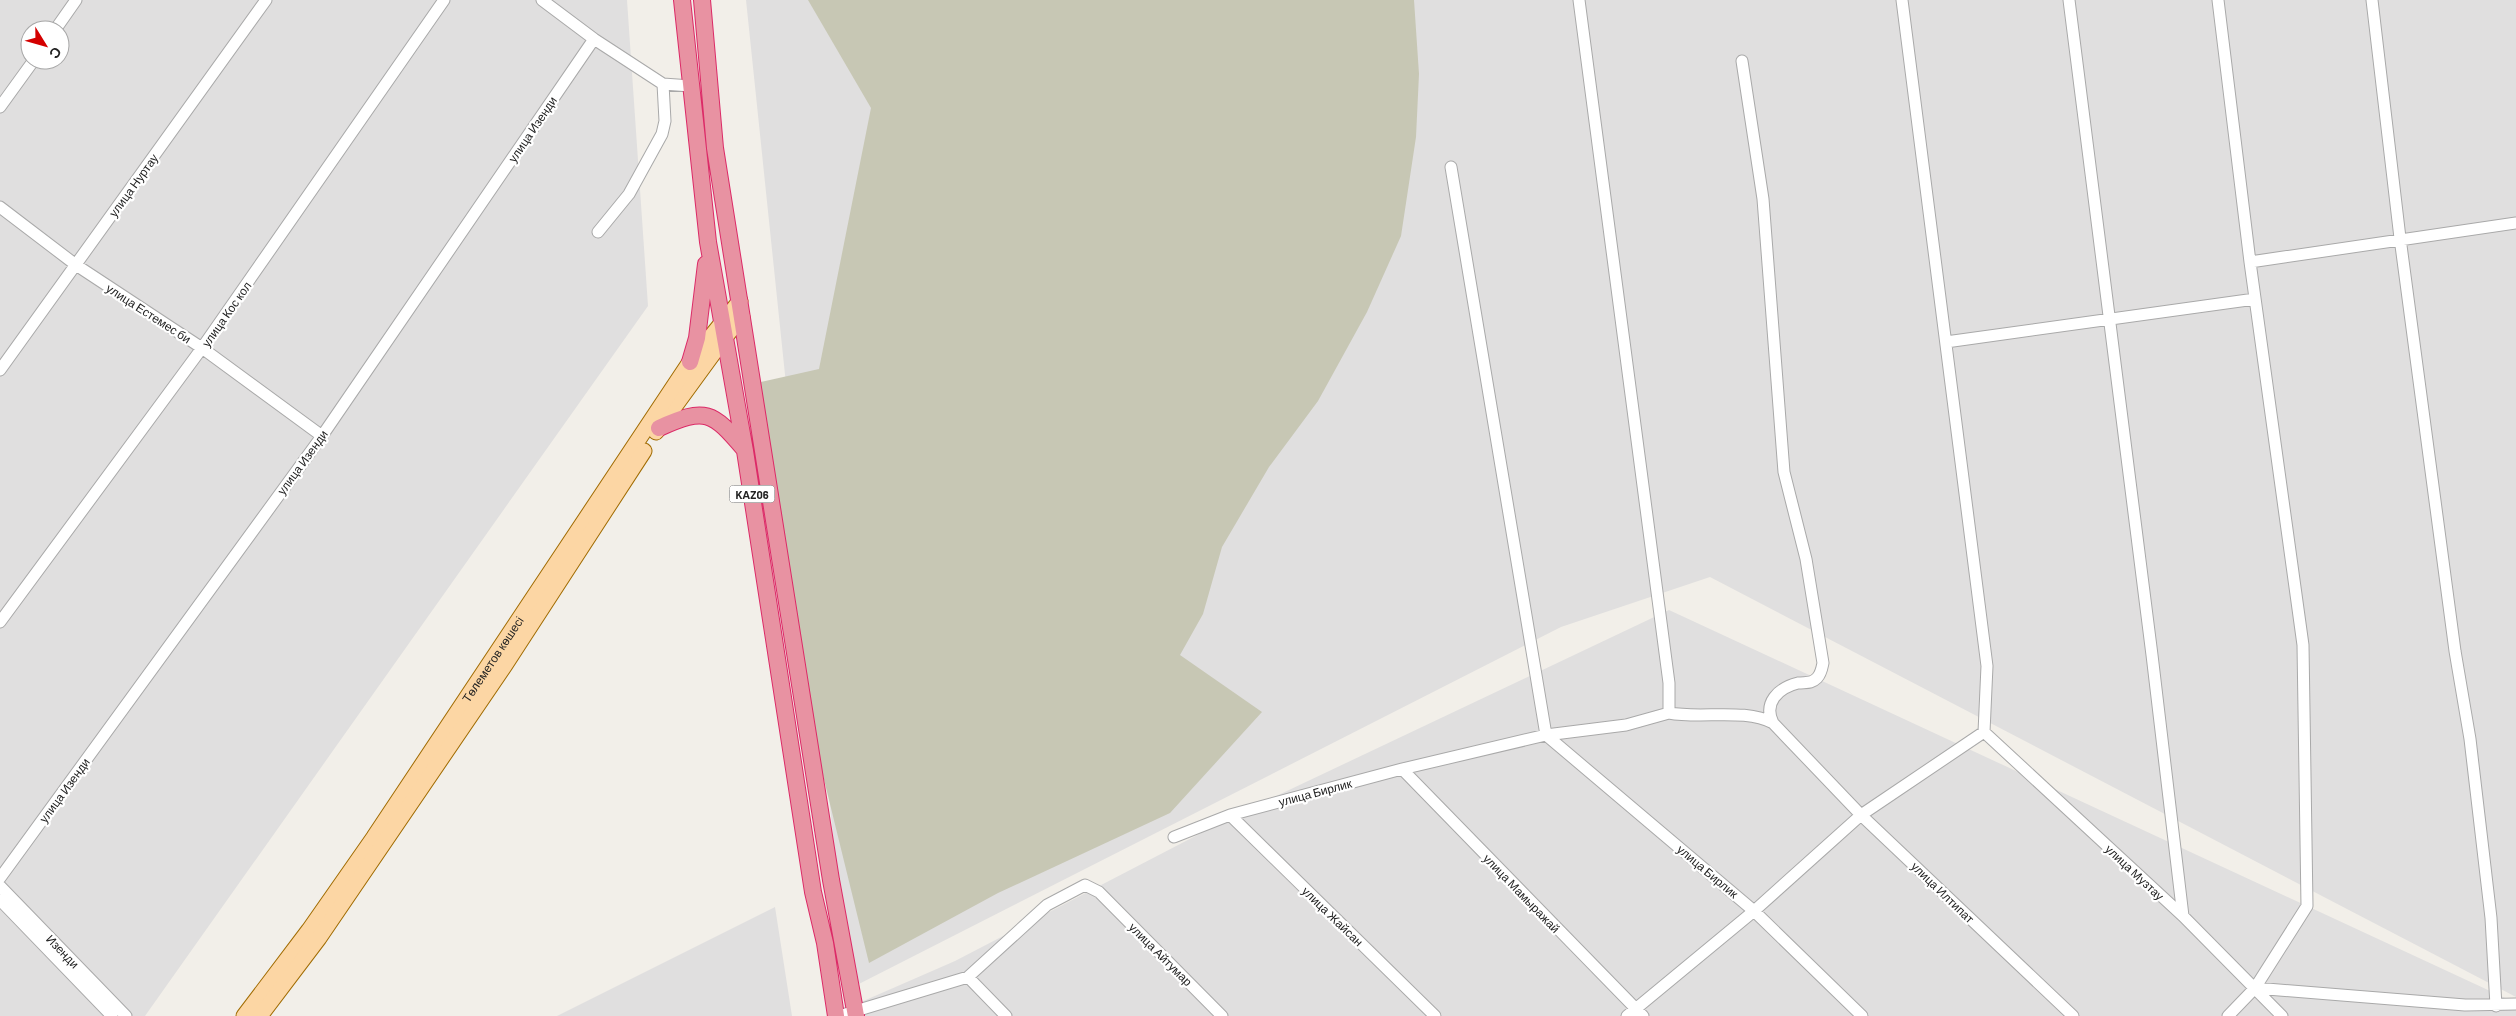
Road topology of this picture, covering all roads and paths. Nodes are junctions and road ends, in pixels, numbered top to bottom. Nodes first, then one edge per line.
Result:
1 (76, 0) edge
2 (266, 0) edge
3 (444, 0) edge
4 (542, 0) edge
5 (682, 0) edge
6 (702, 0) edge
7 (1579, 0) edge
8 (1902, 0) edge
9 (2069, 0) edge
10 (2218, 0) edge
11 (2372, 0) edge
12 (62, 20) edge
13 (594, 39) junction
14 (1742, 61) dead end
15 (27, 70) edge
16 (663, 84) junction
17 (691, 86) junction
18 (0, 107) edge
19 (1452, 167) dead end
20 (0, 207) edge
21 (2516, 223) edge
22 (598, 232) dead end
23 (2400, 238) junction
24 (708, 242) junction
25 (2250, 262) junction
26 (76, 265) junction
27 (2255, 299) junction
28 (741, 309) junction
29 (2110, 318) junction
30 (724, 328) junction
31 (1946, 342) junction
32 (202, 348) junction
33 (690, 362) junction
34 (0, 370) edge
35 (659, 428) junction
36 (322, 436) junction
37 (745, 450) junction
38 (0, 622) edge
39 (1669, 713) junction
40 (1773, 724) junction
41 (1984, 732) junction
42 (1546, 735) junction
43 (1402, 769) junction
44 (1230, 815) junction
45 (1862, 815) junction
46 (1174, 837) dead end
47 (0, 878) edge
48 (0, 886) edge
49 (0, 900) edge
50 (1754, 910) junction
51 (2183, 916) junction
52 (968, 977) junction
53 (2255, 988) junction
54 (2516, 1004) edge
55 (2465, 1005) junction
56 (2496, 1006) junction
57 (855, 1013) edge
58 (1635, 1013) edge
59 (112, 1016) edge
60 (126, 1016) edge
61 (244, 1016) edge
62 (260, 1016) edge
63 (837, 1016) edge
64 (1006, 1016) edge
65 (1222, 1016) edge
66 (1435, 1016) edge
67 (1862, 1016) edge
68 (2073, 1016) edge
69 (2228, 1016) edge
70 (2282, 1016) edge
71 (2477, 1016) edge

1 - 12 street
2 - 26 street, улица Нуртау
3 - 32 street, улица Кос кол
4 - 13 street
5 - 17 highway, KАZ06
6 - 28 highway, KАZ06
7 - 39 street
8 - 31 street
9 - 29 street
10 - 25 street
11 - 23 street
13 - 16 street
13 - 36 street, улица Изенди
14 - 40 street
15 - 18 street
16 - 17 street
16 - 22 street
17 - 24 highway, KАZ06
19 - 42 street
20 - 26 street, улица Естемес би
21 - 23 street
23 - 25 street
23 - 56 street
24 - 30 highway, KАZ06
24 - 33 highway
25 - 27 street
26 - 32 street, улица Естемес би
26 - 34 street, улица Нуртау
27 - 29 street
27 - 53 street
28 - 30 main road, Төлеметов көшесі
28 - 57 highway, KАZ06
29 - 31 street
29 - 51 street
30 - 33 main road, Төлеметов көшесі
30 - 35 main road, Төлеметов көшесі
30 - 37 highway, KАZ06
31 - 41 street
32 - 36 street, улица Естемес би
32 - 38 street, улица Кос кол
33 - 61 main road, Төлеметов көшесі
35 - 37 highway
35 - 62 main road, Төлеметов көшесі
36 - 47 street, улица Изенди
37 - 63 highway, KАZ06
39 - 40 street
39 - 42 street, улица Бирлик
40 - 45 street, улица Илтипат
41 - 45 street
41 - 51 street, улица Музтау
42 - 43 street, улица Бирлик
42 - 50 street, улица Бирлик
43 - 44 street, улица Бирлик
43 - 58 street, улица Мамыражай
44 - 46 street, улица Бирлик
44 - 66 street, улица Жайсан
45 - 50 street
45 - 68 street, улица Илтипат
48 - 60 street, Изенди
49 - 59 street, Изенди
50 - 58 street
50 - 67 street, улица Бирлик
51 - 53 street, улица Музтау
52 - 57 street
52 - 64 street
52 - 65 street, улица Айтумар
53 - 55 street
53 - 69 street
53 - 70 street, улица Музтау
54 - 56 street
55 - 56 street
55 - 71 street
57 - 63 street

